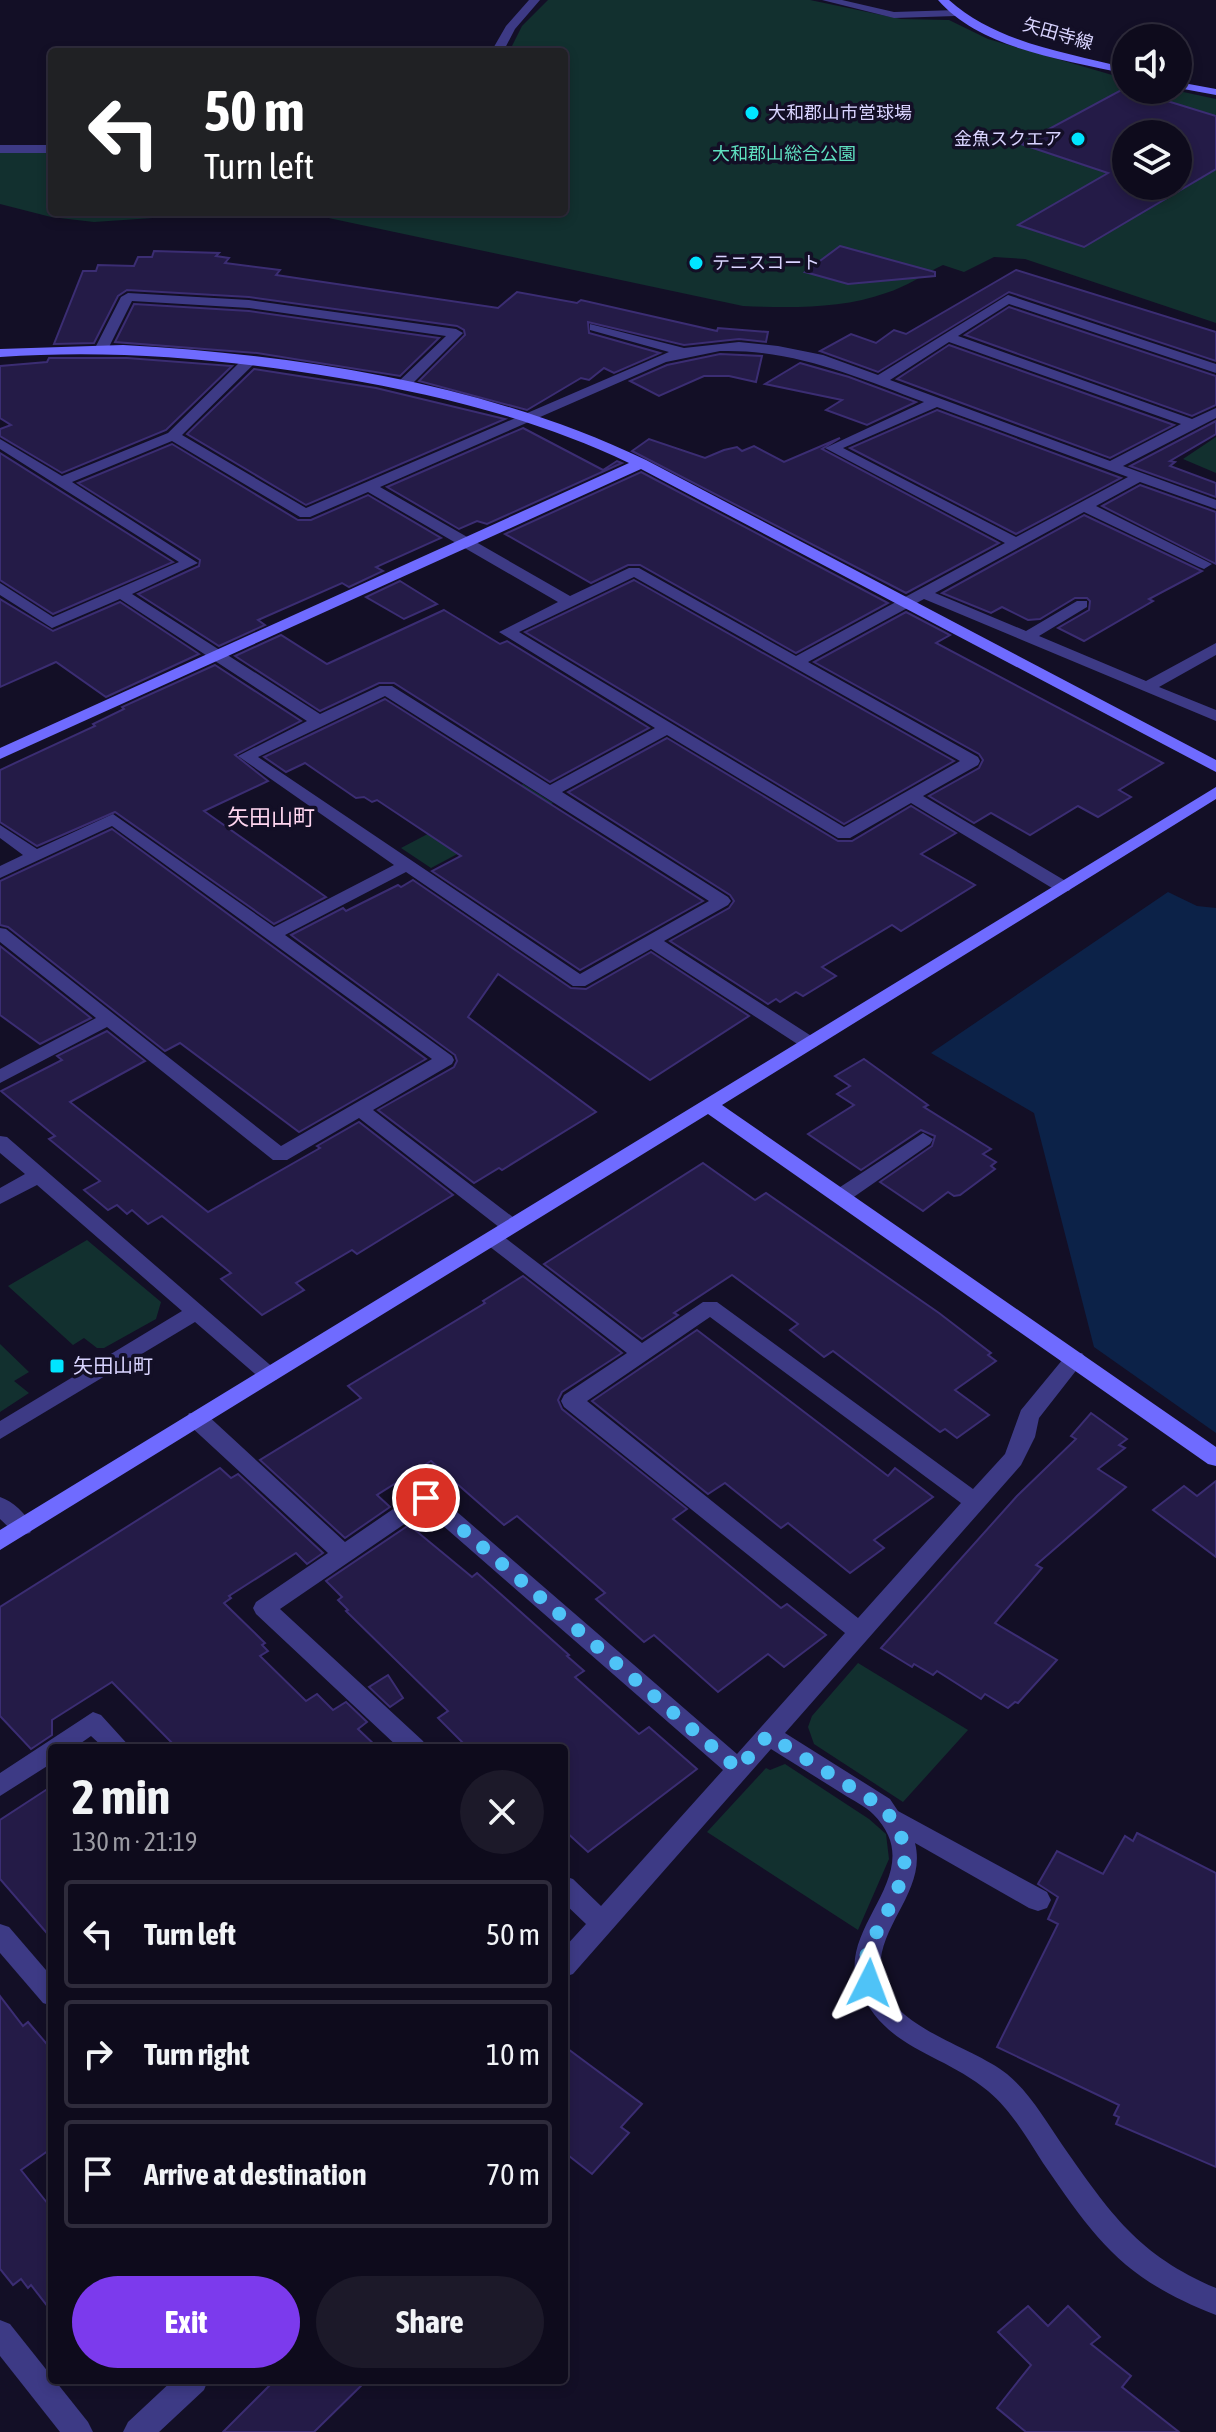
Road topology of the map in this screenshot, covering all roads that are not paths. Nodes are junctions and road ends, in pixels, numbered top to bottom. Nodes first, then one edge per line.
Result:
1 (535, 0) edge
2 (827, 0) edge
3 (943, 0) edge
4 (956, 13) junction
5 (499, 48) edge
6 (1112, 67) edge
7 (1192, 88) edge
8 (1216, 92) edge
9 (0, 149) edge
10 (48, 149) edge
11 (595, 327) dead end
12 (948, 337) junction
13 (101, 350) junction
14 (682, 352) junction
15 (0, 353) edge
16 (250, 360) junction
17 (1216, 369) edge
18 (878, 381) junction
19 (403, 385) junction
20 (936, 402) junction
21 (1216, 412) edge
22 (530, 416) junction
23 (1194, 424) junction
24 (173, 436) junction
25 (0, 443) edge
26 (641, 463) junction
27 (1111, 466) junction
28 (1139, 477) junction
29 (61, 481) junction
30 (368, 486) junction
31 (1216, 505) edge
32 (1083, 506) junction
33 (466, 542) junction
34 (1016, 543) junction
35 (1204, 564) dead end
36 (0, 588) edge
37 (121, 593) junction
38 (922, 593) junction
39 (570, 602) junction
40 (905, 602) junction
41 (1082, 604) dead end
42 (1026, 637) junction
43 (1216, 648) edge
44 (217, 656) junction
45 (796, 662) junction
46 (1147, 687) junction
47 (1216, 716) edge
48 (319, 721) junction
49 (667, 728) junction
50 (0, 754) edge
51 (1216, 767) edge
52 (550, 792) junction
53 (1216, 792) edge
54 (911, 796) junction
55 (0, 830) edge
56 (35, 856) junction
57 (407, 865) junction
58 (0, 873) edge
59 (1063, 887) junction
60 (0, 933) edge
61 (272, 935) junction
62 (652, 941) junction
63 (108, 1019) junction
64 (809, 1043) junction
65 (0, 1077) edge
66 (708, 1105) junction
67 (360, 1109) junction
68 (923, 1139) dead end
69 (0, 1142) edge
70 (38, 1175) junction
71 (841, 1196) junction
72 (0, 1197) edge
73 (511, 1226) junction
74 (492, 1238) junction
75 (196, 1312) junction
76 (642, 1354) junction
77 (1075, 1358) junction
78 (269, 1375) junction
79 (197, 1419) junction
80 (0, 1431) edge
81 (1216, 1458) edge
82 (975, 1502) junction
83 (0, 1505) edge
84 (22, 1527) junction
85 (0, 1541) edge
86 (344, 1554) junction
87 (860, 1632) junction
88 (768, 1735) junction
89 (61, 1744) edge
90 (115, 1744) edge
91 (411, 1744) edge
92 (48, 1753) edge
93 (738, 1769) junction
94 (2, 1780) edge
95 (895, 1820) junction
96 (568, 1891) edge
97 (1038, 1900) dead end
98 (602, 1923) junction
99 (0, 1935) edge
100 (568, 1961) edge
101 (48, 1990) edge
102 (1216, 2302) edge
103 (0, 2334) edge
104 (190, 2384) edge
105 (78, 2432) edge
106 (138, 2432) edge

1 - 5 street
2 - 4 street
3 - 4 street, 矢田寺線
4 - 6 street, 矢田寺線
7 - 8 street
9 - 10 street
11 - 14 street
12 - 17 street
12 - 18 street
12 - 23 street
13 - 15 street
13 - 16 street
13 - 19 street
14 - 18 street
14 - 22 street
16 - 19 street
16 - 24 street
18 - 20 street
19 - 22 street
20 - 27 street
20 - 34 street
21 - 23 street
22 - 26 street
22 - 30 street
23 - 27 street
24 - 29 street
24 - 30 street
25 - 29 street
26 - 33 street
26 - 40 street
27 - 28 street
28 - 31 street
28 - 32 street
29 - 37 street
30 - 33 street
32 - 34 street
32 - 35 street
33 - 39 street
33 - 44 street
34 - 38 street
36 - 37 street
37 - 44 street
38 - 40 street
38 - 42 street
39 - 45 street
39 - 49 street
40 - 45 street
40 - 51 street
41 - 42 street
42 - 46 street
43 - 46 street
44 - 48 street
44 - 50 street
45 - 54 street
46 - 47 street
48 - 52 street
48 - 57 street
49 - 52 street
49 - 54 street
52 - 62 street
53 - 59 street
54 - 59 street
55 - 56 street
56 - 58 street
56 - 61 street
57 - 61 street
57 - 62 street
59 - 64 street
60 - 63 street
61 - 67 street
62 - 64 street
63 - 65 street
63 - 67 street
64 - 66 street
66 - 71 street
66 - 73 street
67 - 73 street
68 - 71 street
69 - 70 street
70 - 72 street
70 - 75 street
71 - 77 street
73 - 74 street
74 - 76 street
74 - 78 street
75 - 78 street
75 - 80 street
76 - 82 street
76 - 87 street
77 - 81 street
77 - 82 street
78 - 79 street
79 - 84 street
79 - 86 street
82 - 87 street
83 - 84 street
84 - 85 street
86 - 91 street
86 - 93 street
87 - 88 street
88 - 93 street
88 - 95 street
89 - 90 street
92 - 94 street
93 - 98 street
95 - 97 street
95 - 102 street
96 - 98 street
98 - 100 street
99 - 101 street
103 - 105 street
104 - 106 street

